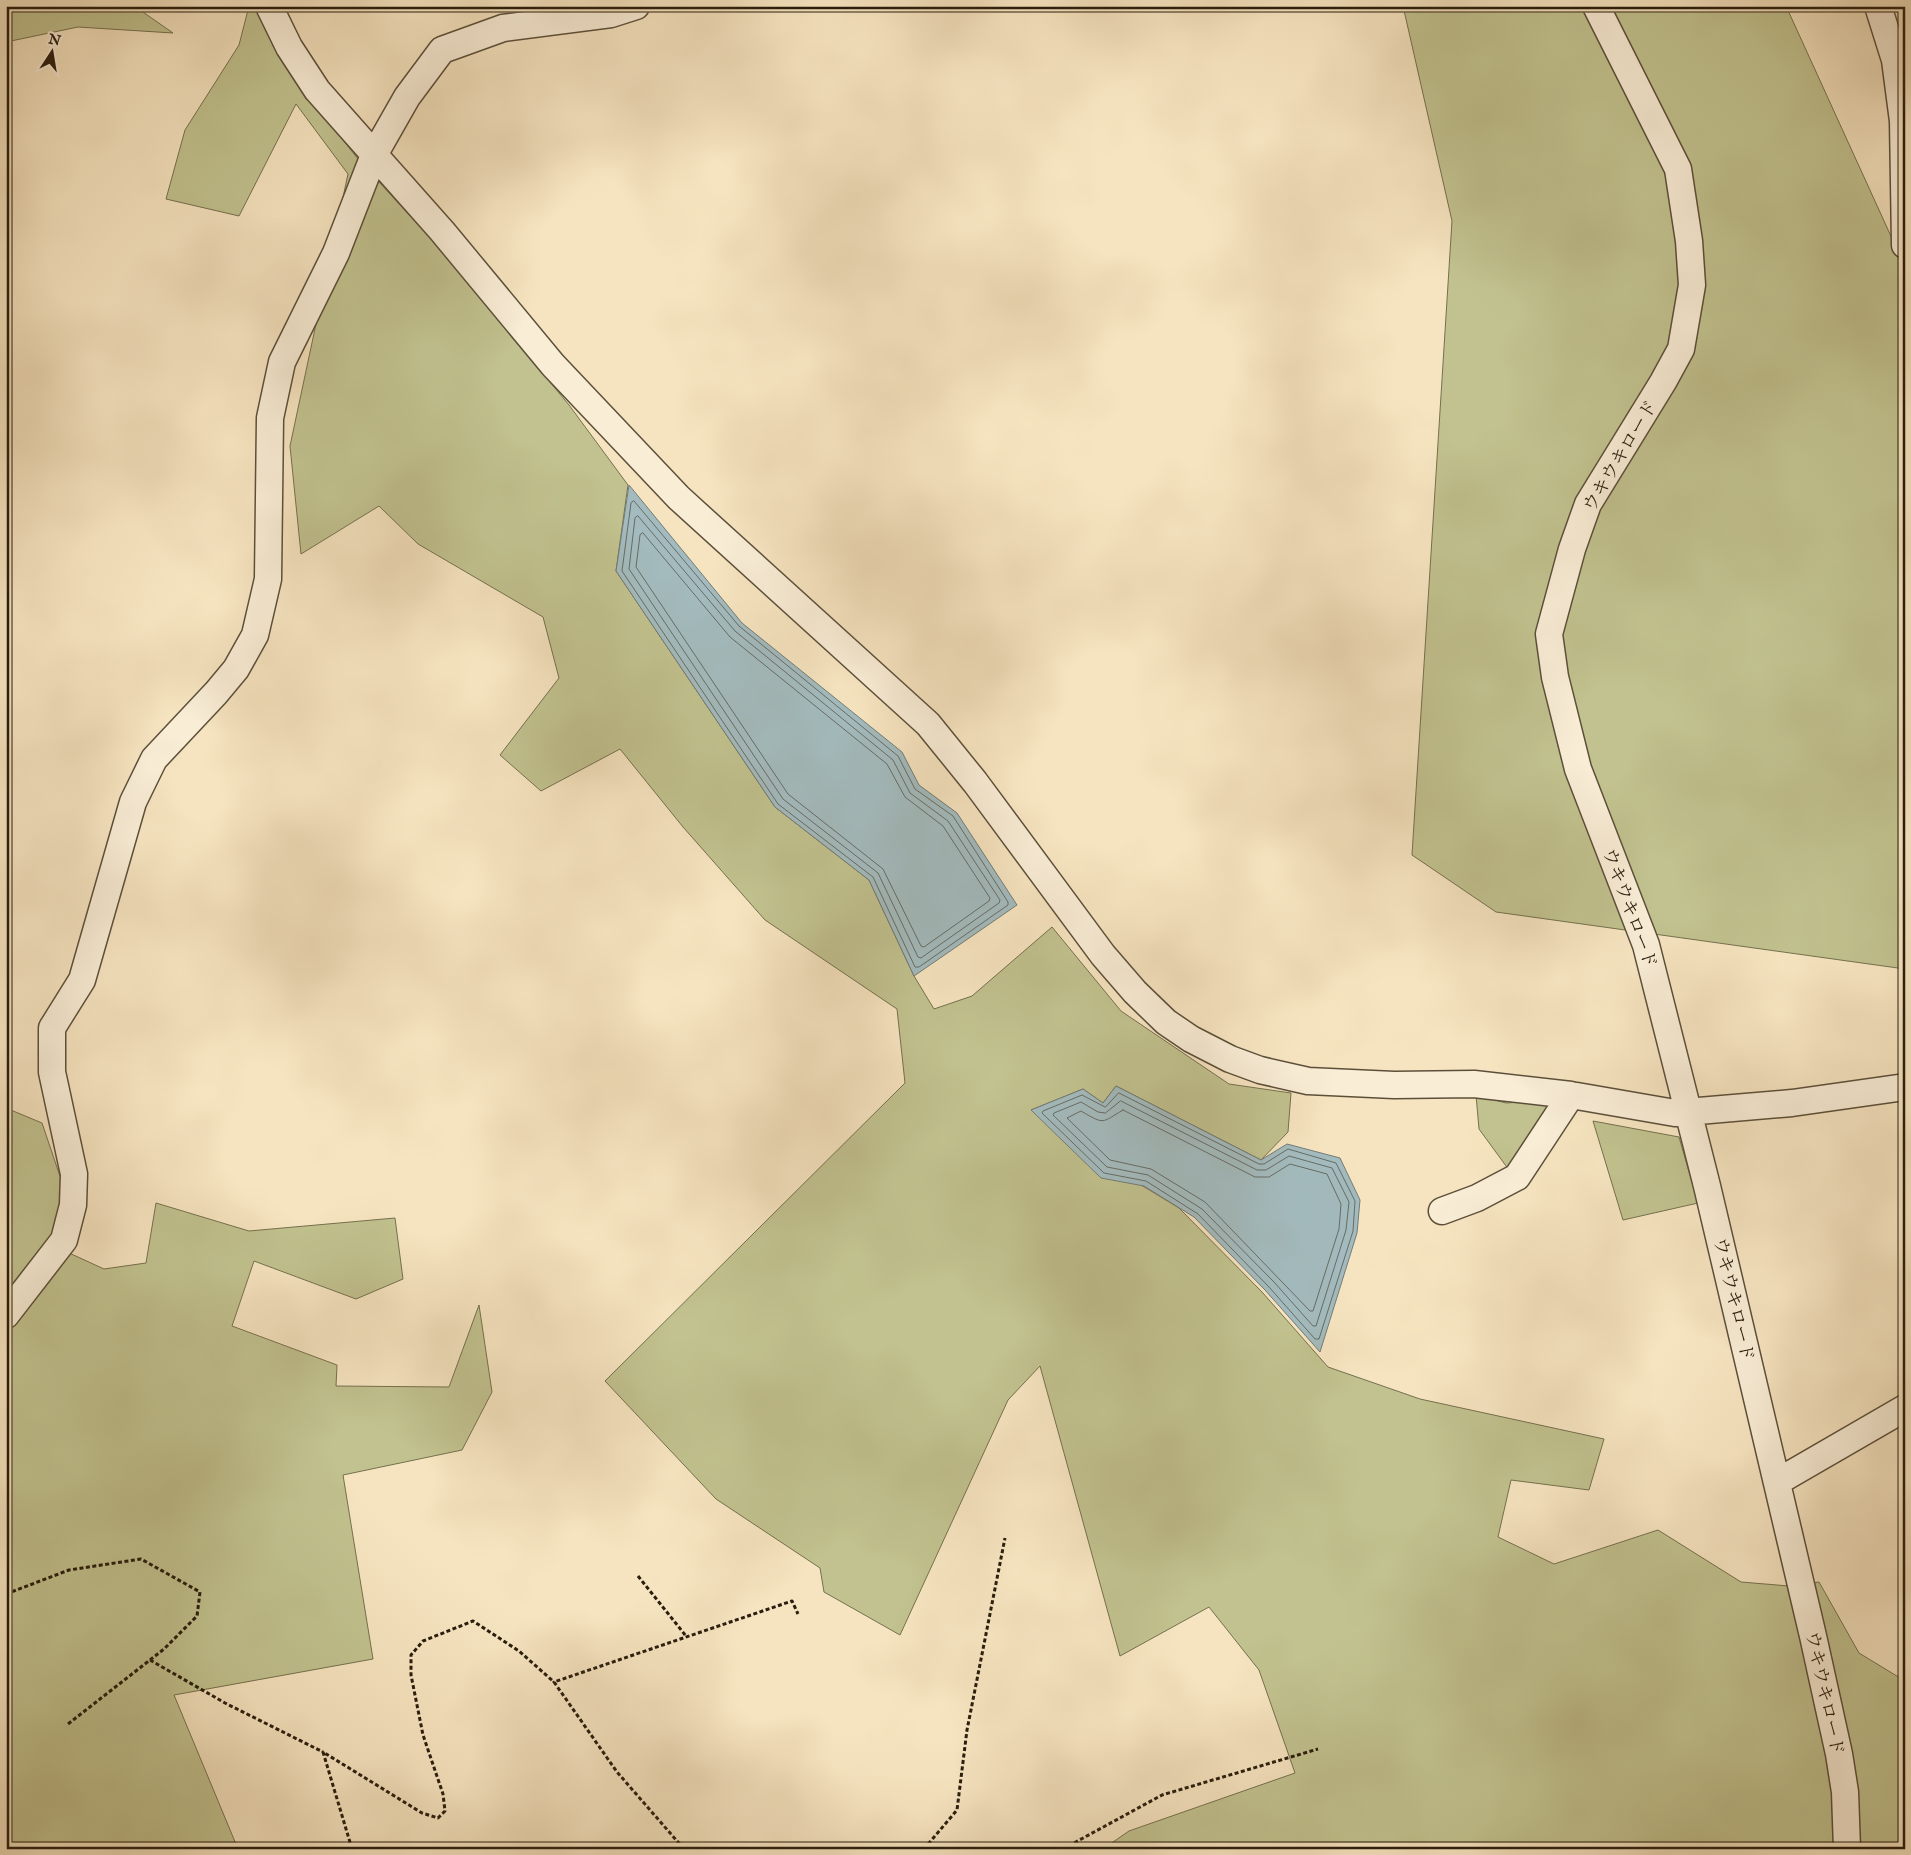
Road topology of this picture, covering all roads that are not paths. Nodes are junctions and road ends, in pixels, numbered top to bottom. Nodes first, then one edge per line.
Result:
1 (269, 6) edge
2 (636, 6) edge
3 (1596, 6) edge
4 (1878, 6) edge
5 (374, 155) junction
6 (1904, 188) edge
7 (1905, 245) edge
8 (1905, 1087) edge
9 (1570, 1094) junction
10 (1688, 1113) junction
11 (1442, 1211) dead end
12 (6, 1315) edge
13 (1905, 1408) edge
14 (1777, 1482) junction
15 (1847, 1849) edge

1 - 5 street
2 - 5 street
3 - 10 street, ウキウキロード
4 - 6 street
5 - 9 street
5 - 12 street
6 - 7 street
8 - 10 street
9 - 10 street
9 - 11 street
10 - 14 street, ウキウキロード
13 - 14 street
14 - 15 street, ウキウキロード

